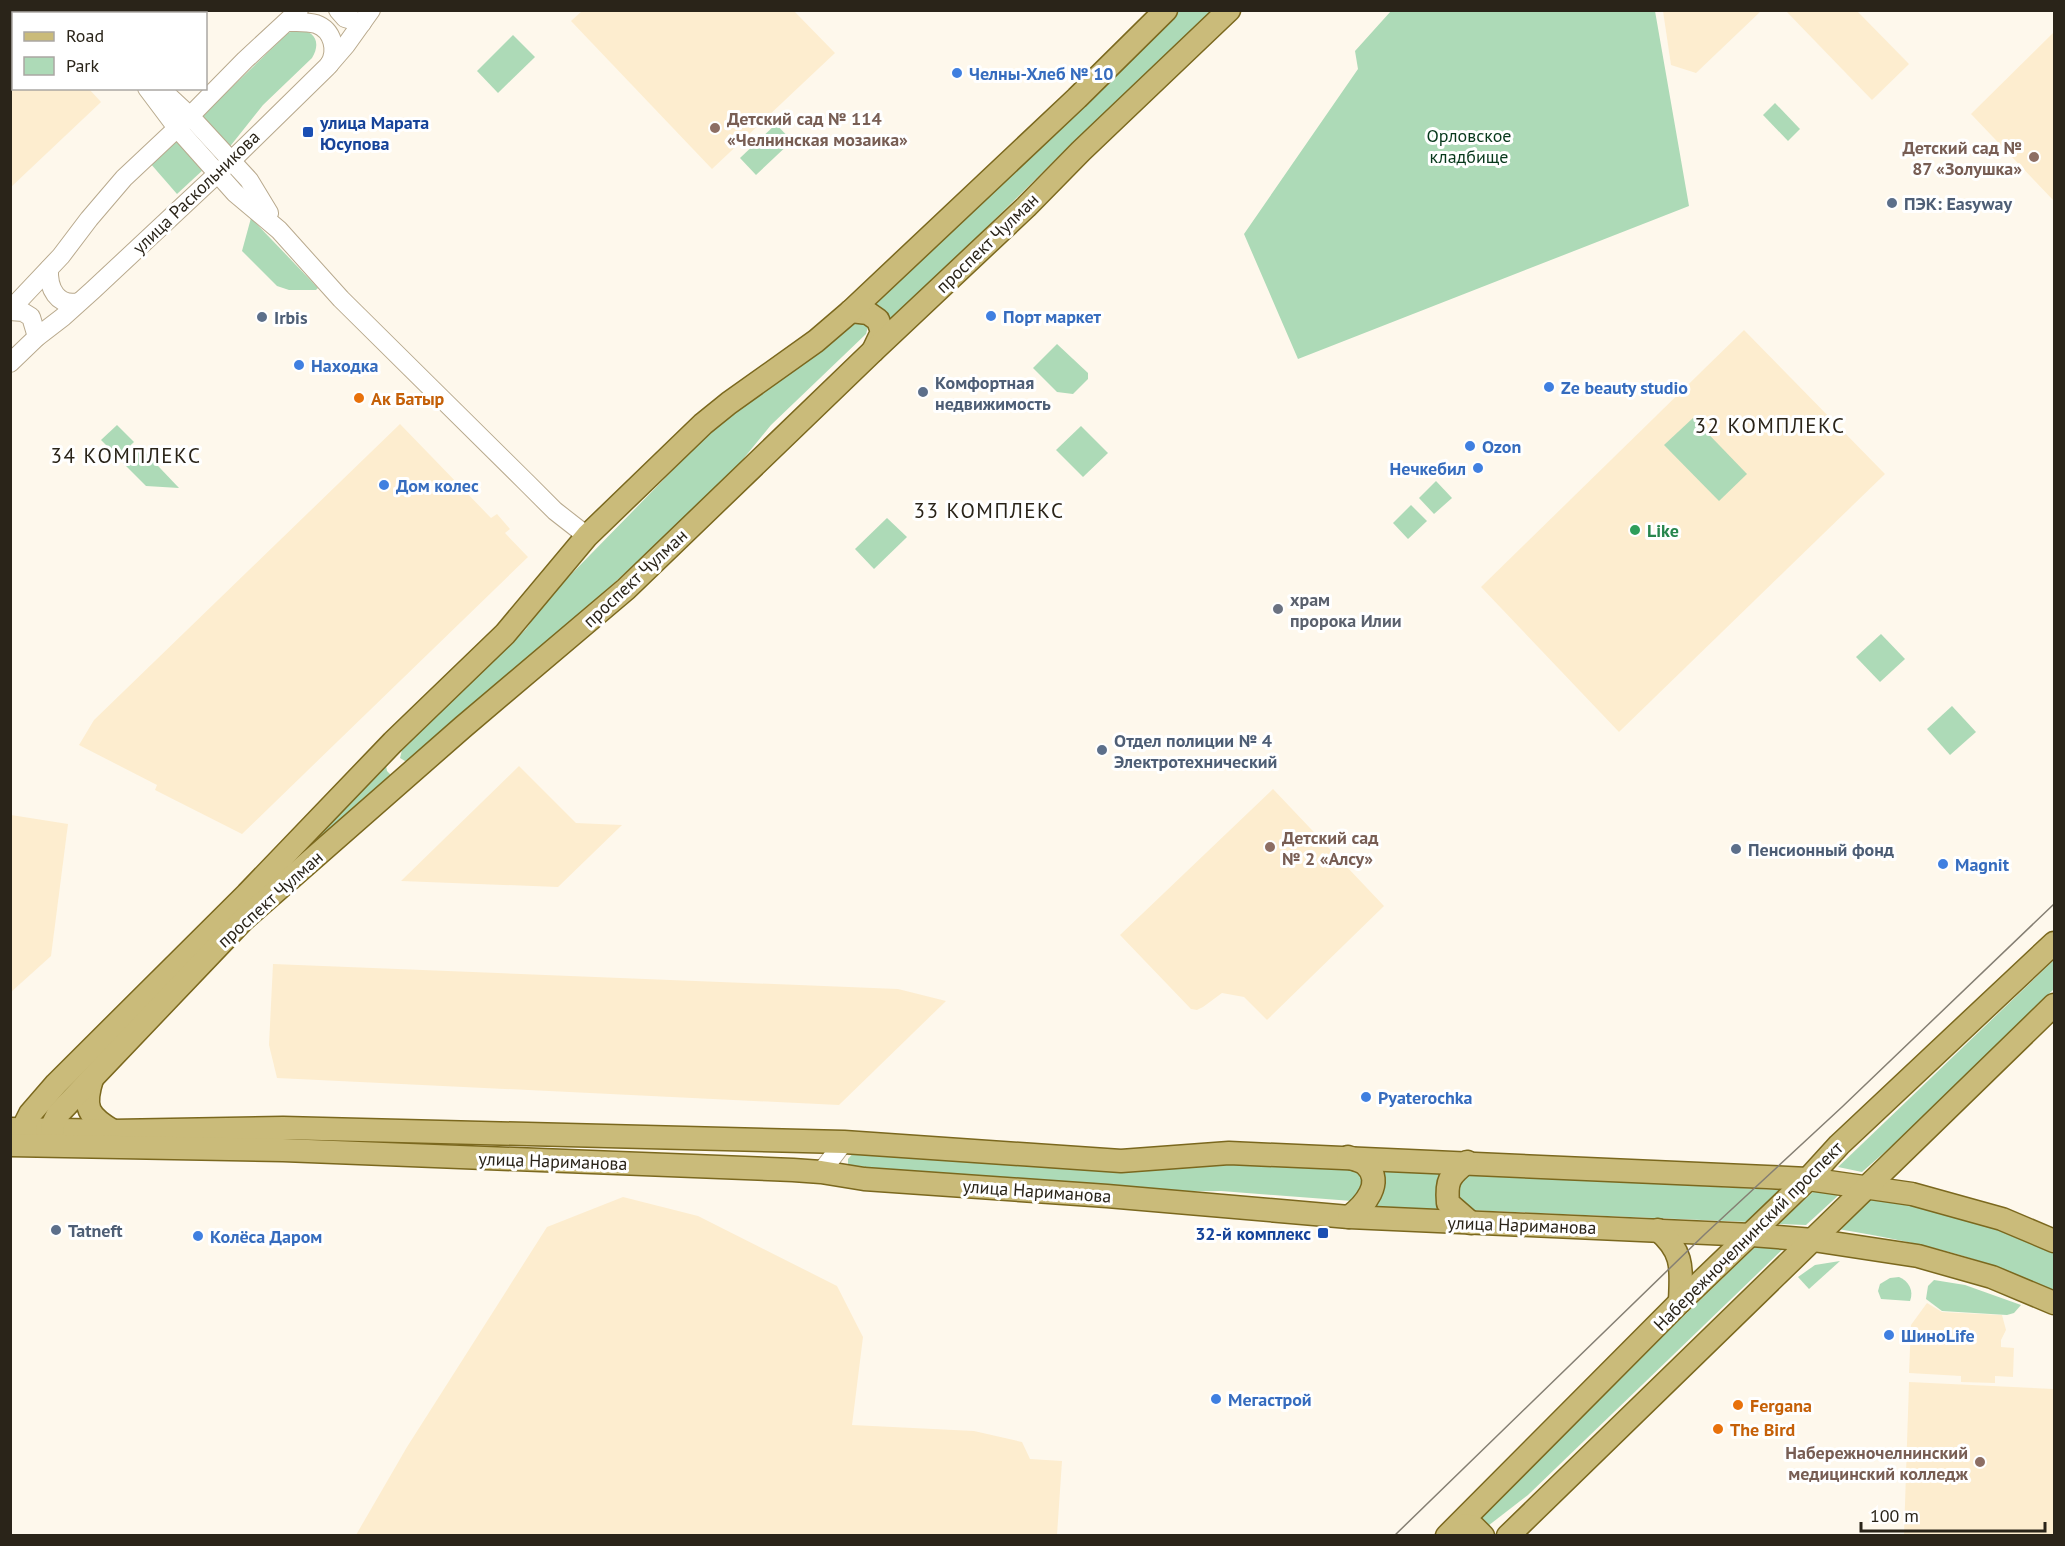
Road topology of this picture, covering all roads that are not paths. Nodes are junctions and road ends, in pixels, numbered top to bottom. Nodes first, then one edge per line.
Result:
1 (338, 10) edge
2 (1166, 10) edge
3 (1229, 10) edge
4 (293, 16) edge
5 (366, 17) edge
6 (327, 67) junction
7 (149, 90) edge
8 (161, 90) edge
9 (184, 122) junction
10 (224, 167) junction
11 (49, 269) junction
12 (79, 302) junction
13 (10, 310) edge
14 (850, 312) junction
15 (37, 337) junction
16 (873, 351) junction
17 (10, 363) edge
18 (587, 536) junction
19 (393, 742) junction
20 (418, 768) junction
21 (2055, 943) edge
22 (2055, 1005) edge
23 (92, 1079) junction
24 (113, 1131) junction
25 (18, 1137) edge
26 (52, 1138) junction
27 (283, 1139) junction
28 (844, 1142) junction
29 (1902, 1152) junction
30 (1348, 1157) junction
31 (1467, 1162) junction
32 (821, 1172) junction
33 (1808, 1179) junction
34 (1868, 1187) junction
35 (1923, 1197) junction
36 (1349, 1217) junction
37 (1471, 1224) junction
38 (1658, 1230) junction
39 (1752, 1235) junction
40 (1814, 1240) junction
41 (2055, 1241) edge
42 (1680, 1302) junction
43 (2055, 1303) edge
44 (1448, 1536) edge
45 (1483, 1536) edge
46 (1508, 1536) edge

1 - 5 street
2 - 14 main road, проспект Чулман
3 - 16 main road, проспект Чулман
4 - 6 street
4 - 9 street
5 - 6 street, улица Раскольникова
6 - 10 street, улица Раскольникова
7 - 9 street
8 - 9 street
9 - 10 street
9 - 11 street
10 - 12 street, улица Раскольникова
10 - 18 street
11 - 12 street
11 - 13 street
12 - 15 street, улица Раскольникова
13 - 15 street
14 - 16 main road
14 - 18 main road, проспект Чулман
15 - 17 street, улица Раскольникова
16 - 20 main road, проспект Чулман
18 - 19 main road, проспект Чулман
19 - 20 main road
19 - 25 main road, проспект Чулман
20 - 23 main road, проспект Чулман
21 - 33 main road, Набережночелнинский проспект
22 - 29 main road
23 - 24 main road
23 - 26 main road, проспект Чулман
24 - 26 main road, улица Нариманова
24 - 27 main road, улица Нариманова
25 - 26 main road, улица Нариманова
26 - 27 main road, улица Нариманова
27 - 28 main road, улица Нариманова
27 - 32 main road, улица Нариманова
28 - 30 main road, улица Нариманова
28 - 32 street
29 - 34 main road
29 - 35 main road
30 - 31 main road, улица Нариманова
30 - 36 main road
31 - 33 main road, улица Нариманова
31 - 37 main road
32 - 36 main road, улица Нариманова
33 - 34 main road, улица Нариманова
33 - 39 main road, Набережночелнинский проспект
34 - 35 main road, улица Нариманова
34 - 40 main road
35 - 41 main road, улица Нариманова
36 - 37 main road, улица Нариманова
37 - 38 main road, улица Нариманова
38 - 39 main road, улица Нариманова
38 - 42 main road
39 - 40 main road, улица Нариманова
39 - 42 main road, Набережночелнинский проспект
40 - 43 main road, улица Нариманова
40 - 46 main road
42 - 44 main road, Набережночелнинский проспект
44 - 45 main road

